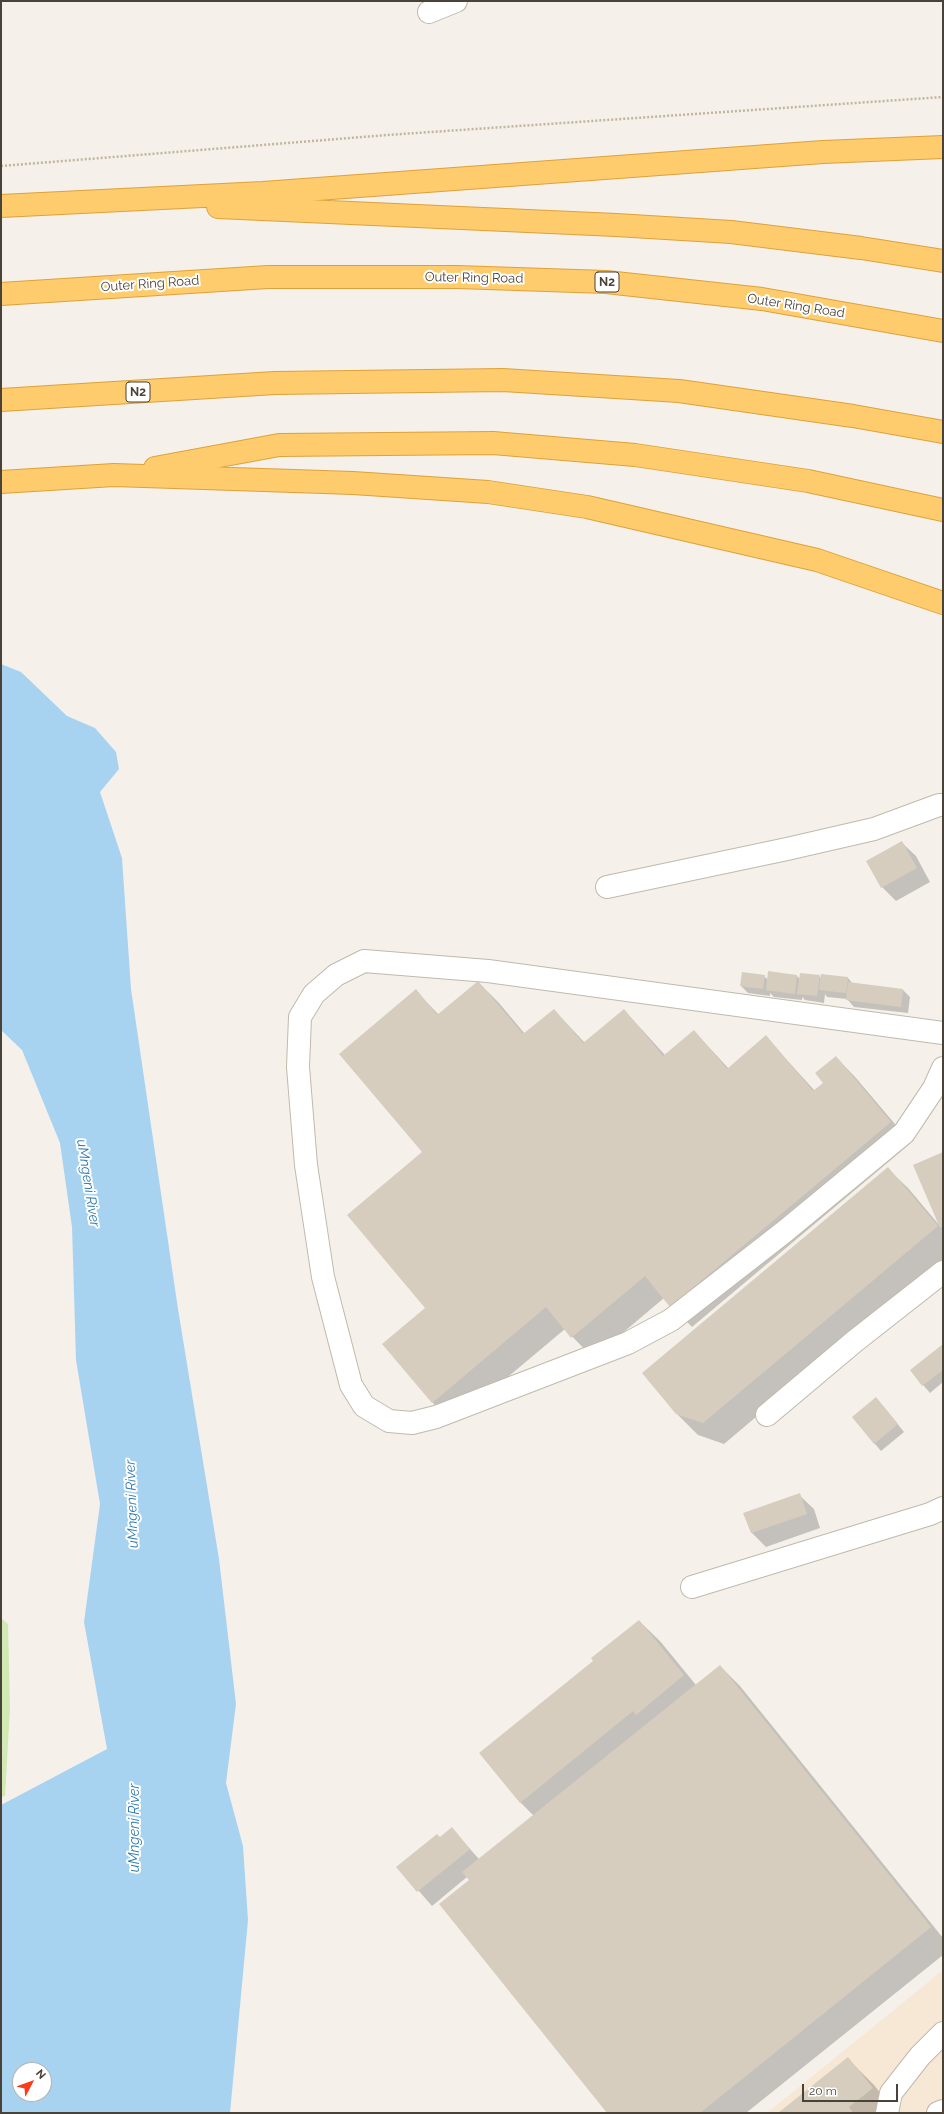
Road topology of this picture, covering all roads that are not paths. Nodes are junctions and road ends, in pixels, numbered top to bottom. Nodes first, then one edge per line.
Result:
1 (456, 1) edge
2 (429, 12) dead end
3 (943, 133) edge
4 (943, 147) edge
5 (823, 152) junction
6 (264, 201) junction
7 (1, 206) edge
8 (943, 261) edge
9 (1, 294) edge
10 (943, 331) edge
11 (1, 400) edge
12 (943, 432) edge
13 (114, 475) junction
14 (1, 482) edge
15 (943, 510) edge
16 (943, 603) edge
17 (943, 805) edge
18 (607, 887) dead end
19 (943, 1033) edge
20 (943, 1068) edge
21 (943, 1272) edge
22 (766, 1416) dead end
23 (943, 1508) edge
24 (692, 1587) dead end
25 (943, 2033) edge
26 (943, 2111) edge
27 (887, 2113) edge
28 (938, 2113) edge

1 - 2 street
3 - 5 highway
4 - 5 highway
5 - 6 highway
6 - 7 highway
6 - 8 highway
9 - 10 highway, Outer Ring Road / N2
11 - 12 highway, N2
13 - 14 highway
13 - 15 highway
13 - 16 highway
17 - 18 street
19 - 20 street
21 - 22 street
23 - 24 street
25 - 27 street
26 - 28 street

